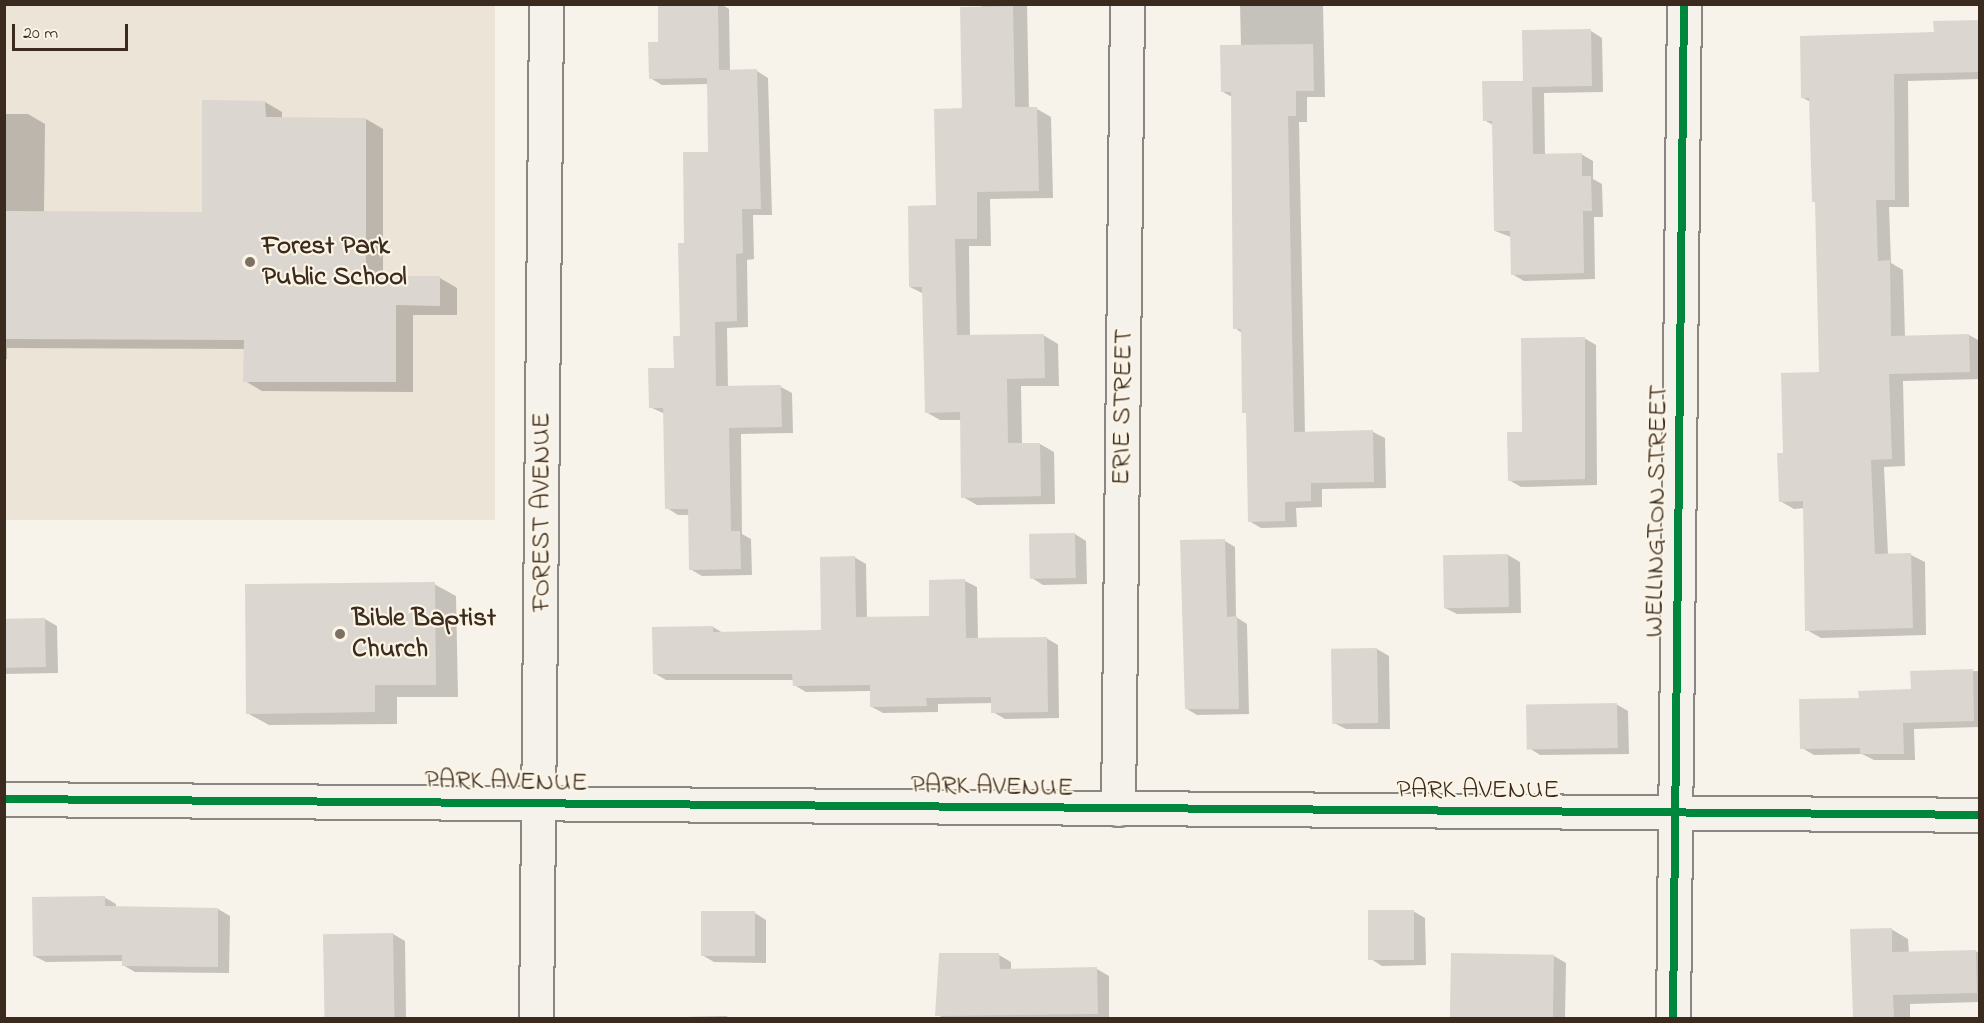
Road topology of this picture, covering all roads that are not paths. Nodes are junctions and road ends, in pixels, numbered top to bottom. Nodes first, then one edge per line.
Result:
1 (546, 4) edge
2 (1127, 4) edge
3 (1684, 4) edge
4 (4, 799) edge
5 (539, 803) junction
6 (1118, 809) junction
7 (1674, 813) junction
8 (1980, 814) edge
9 (536, 1018) edge
10 (1672, 1018) edge

1 - 5 street, FOREST AVENUE
2 - 6 street, ERIE STREET
3 - 7 street, WELLINGTON STREET
4 - 5 street, PARK AVENUE
5 - 6 street, PARK AVENUE
5 - 9 street, FOREST AVENUE
6 - 7 street, PARK AVENUE
7 - 8 street, PARK AVENUE
7 - 10 street, WELLINGTON STREET

